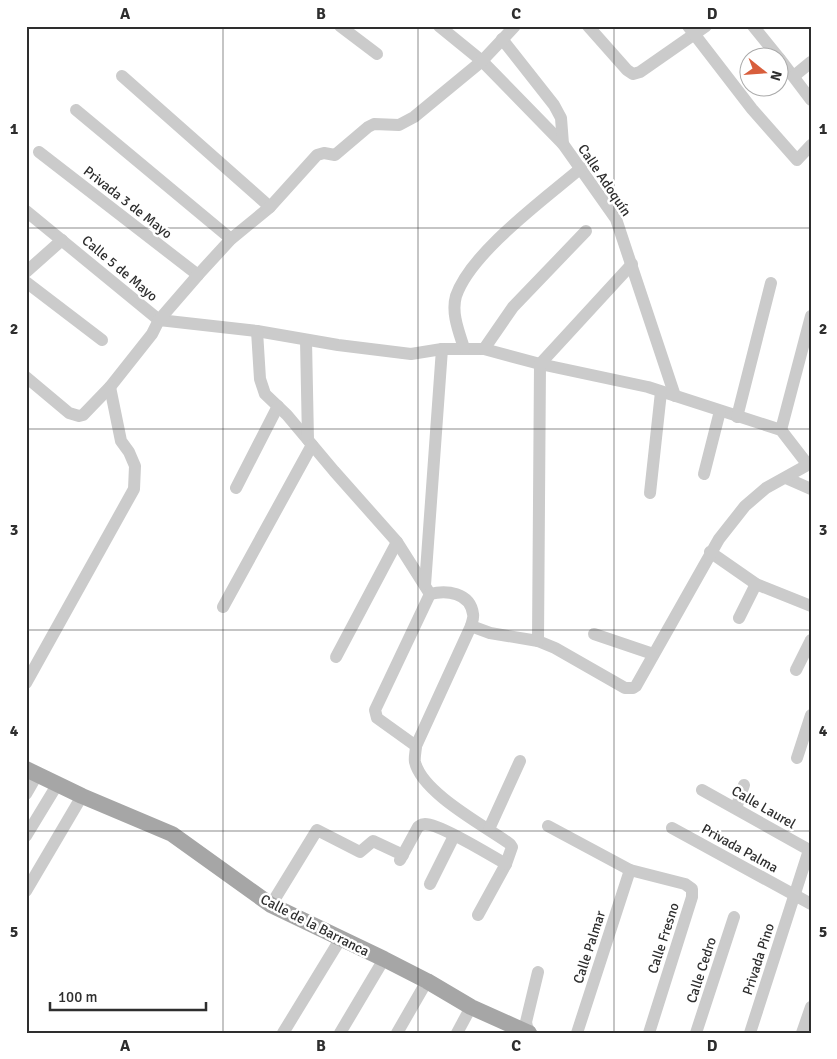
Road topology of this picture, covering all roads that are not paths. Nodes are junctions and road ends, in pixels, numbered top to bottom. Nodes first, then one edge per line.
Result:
1 (340, 26) edge
2 (439, 26) edge
3 (515, 26) edge
4 (588, 26) edge
5 (706, 26) edge
6 (753, 26) edge
7 (692, 31) edge
8 (502, 39) junction
9 (771, 48) edge
10 (377, 54) dead end
11 (482, 61) junction
12 (811, 62) edge
13 (790, 71) edge
14 (122, 76) dead end
15 (794, 76) junction
16 (811, 100) edge
17 (76, 110) dead end
18 (563, 144) junction
19 (811, 146) edge
20 (39, 152) dead end
21 (581, 168) junction
22 (270, 207) junction
23 (26, 211) edge
24 (586, 231) dead end
25 (231, 239) junction
26 (62, 240) junction
27 (632, 264) junction
28 (26, 272) edge
29 (198, 275) junction
30 (26, 282) edge
31 (771, 283) dead end
32 (811, 316) edge
33 (159, 320) junction
34 (257, 331) junction
35 (102, 340) dead end
36 (306, 340) junction
37 (464, 348) junction
38 (442, 349) junction
39 (484, 349) junction
40 (807, 353) edge
41 (540, 364) junction
42 (26, 377) edge
43 (110, 387) junction
44 (661, 392) junction
45 (675, 396) junction
46 (278, 406) junction
47 (720, 411) junction
48 (737, 417) junction
49 (781, 430) junction
50 (310, 443) junction
51 (809, 464) edge
52 (704, 474) dead end
53 (786, 478) junction
54 (236, 488) dead end
55 (811, 490) edge
56 (650, 493) dead end
57 (397, 542) junction
58 (710, 552) junction
59 (756, 584) junction
60 (427, 589) junction
61 (811, 606) edge
62 (223, 607) dead end
63 (739, 618) dead end
64 (471, 626) junction
65 (594, 634) dead end
66 (538, 641) junction
67 (810, 644) edge
68 (654, 654) junction
69 (336, 657) dead end
70 (796, 670) dead end
71 (26, 683) edge
72 (811, 716) edge
73 (416, 746) junction
74 (797, 758) dead end
75 (520, 761) dead end
76 (32, 772) edge
77 (57, 785) junction
78 (744, 785) dead end
79 (702, 790) dead end
80 (26, 794) edge
81 (82, 796) junction
82 (736, 808) junction
83 (548, 826) dead end
84 (672, 828) dead end
85 (489, 829) junction
86 (26, 836) edge
87 (454, 836) junction
88 (810, 851) edge
89 (506, 864) junction
90 (630, 870) junction
91 (430, 884) dead end
92 (26, 891) edge
93 (794, 895) junction
94 (811, 904) edge
95 (271, 905) junction
96 (478, 914) dead end
97 (734, 917) dead end
98 (341, 938) junction
99 (384, 959) junction
100 (538, 972) dead end
101 (427, 981) junction
102 (471, 1007) junction
103 (811, 1007) edge
104 (282, 1033) edge
105 (340, 1033) edge
106 (397, 1033) edge
107 (457, 1033) edge
108 (530, 1033) edge
109 (577, 1033) edge
110 (648, 1033) edge
111 (696, 1033) edge
112 (750, 1033) edge
113 (802, 1033) edge

1 - 10 street
2 - 11 street, Calle Adoquín
3 - 8 street
4 - 7 street
5 - 7 street
6 - 9 street
7 - 19 street
8 - 11 street
8 - 18 street
11 - 18 street, Calle Adoquín
11 - 22 street
12 - 15 street
13 - 15 street
14 - 22 street
15 - 16 street
17 - 25 street
18 - 21 street, Calle Adoquín
20 - 29 street, Privada 3 de Mayo
21 - 27 street, Calle Adoquín
21 - 37 street
22 - 25 street
23 - 26 street, Calle 5 de Mayo
24 - 39 street
25 - 29 street
26 - 28 street
26 - 33 street, Calle 5 de Mayo
27 - 41 street
27 - 45 street, Calle Adoquín
29 - 33 street
30 - 35 street
31 - 48 street
32 - 40 street
33 - 34 street
33 - 43 street
34 - 36 street
34 - 46 street
36 - 38 street
36 - 50 street
37 - 38 street
37 - 39 street
38 - 60 street
39 - 41 street
40 - 49 street
41 - 44 street
41 - 66 street
42 - 43 street
43 - 71 street
44 - 45 street
44 - 56 street
45 - 47 street
46 - 50 street
46 - 54 street
47 - 48 street
47 - 52 street
48 - 49 street
49 - 51 street
50 - 57 street
50 - 62 street
51 - 53 street
53 - 55 street
53 - 58 street
57 - 60 street
57 - 69 street
58 - 59 street
58 - 68 street
59 - 61 street
59 - 63 street
60 - 64 street
60 - 73 street
64 - 66 street
64 - 73 street
65 - 68 street
66 - 68 street
67 - 70 street
72 - 74 street
73 - 85 street
75 - 85 street
76 - 77 main road, Calle de la Barranca
76 - 80 street
77 - 81 main road, Calle de la Barranca
77 - 86 street
78 - 82 street
79 - 82 street, Calle Laurel
81 - 92 street
81 - 95 main road, Calle de la Barranca
82 - 88 street, Calle Laurel
83 - 90 street, Calle Fresno
84 - 93 street, Privada Palma
85 - 89 street
87 - 89 street
87 - 91 street
87 - 95 street
88 - 93 street, Privada Pino
89 - 96 street
90 - 109 street, Calle Palmar
90 - 110 street, Calle Fresno
93 - 94 street, Privada Palma
93 - 112 street, Privada Pino
95 - 98 main road, Calle de la Barranca
97 - 111 street, Calle Cedro
98 - 99 main road, Calle de la Barranca
98 - 104 street
99 - 101 main road, Calle de la Barranca
99 - 105 street
100 - 108 street
101 - 102 main road, Calle de la Barranca
101 - 106 street
102 - 107 street
102 - 108 main road, Calle de la Barranca
103 - 113 street

